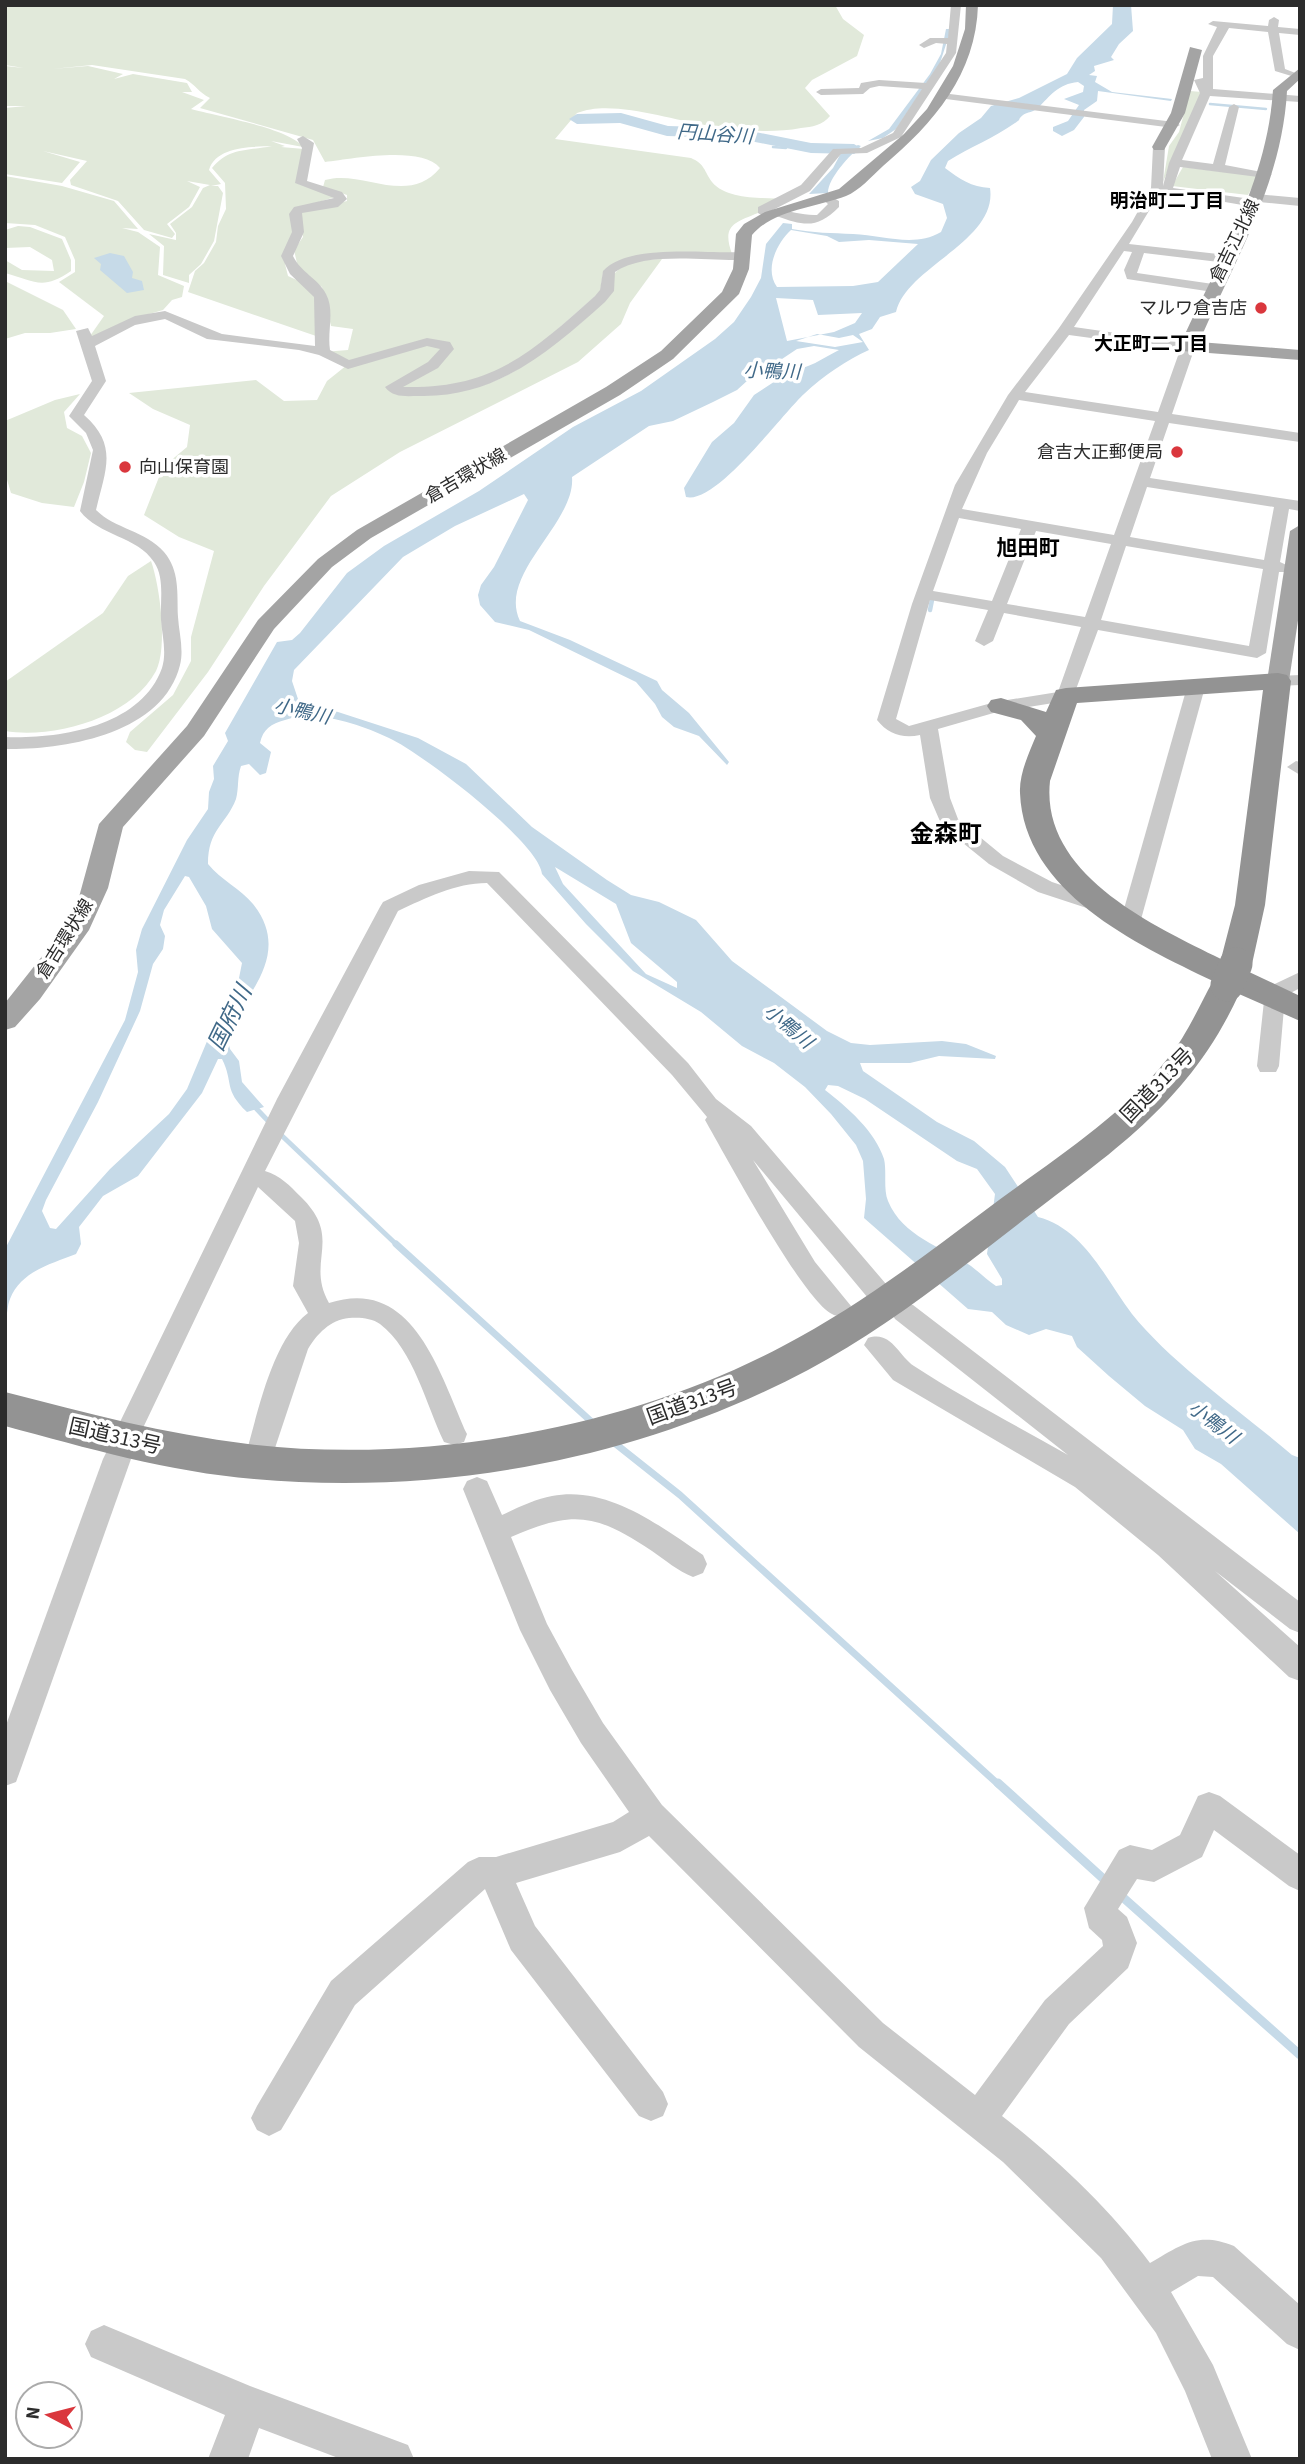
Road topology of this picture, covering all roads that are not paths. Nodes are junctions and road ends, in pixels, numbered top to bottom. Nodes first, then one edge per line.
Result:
1 (957, 5) edge
2 (972, 5) edge
3 (1274, 24) junction
4 (1228, 25) junction
5 (1204, 32) joint
6 (1300, 32) edge
7 (954, 38) junction
8 (924, 45) dead end
9 (960, 66) junction
10 (1189, 68) junction
11 (1297, 74) edge
12 (821, 92) dead end
13 (939, 98) junction
14 (1204, 98) junction
15 (1300, 99) edge
16 (1280, 108) junction
17 (1168, 124) junction
18 (897, 135) junction
19 (303, 139) dead end
20 (1159, 147) joint
21 (1175, 163) junction
22 (1218, 168) junction
23 (826, 170) junction
24 (842, 172) dead end
25 (1266, 174) junction
26 (1162, 189) junction
27 (1255, 200) junction
28 (1300, 202) edge
29 (774, 214) junction
30 (1121, 247) junction
31 (1139, 249) junction
32 (741, 256) junction
33 (1227, 259) junction
34 (1217, 281) junction
35 (1065, 330) junction
36 (1188, 347) junction
37 (323, 352) junction
38 (1300, 355) edge
39 (1015, 396) junction
40 (1161, 418) junction
41 (1300, 438) edge
42 (1140, 481) junction
43 (1282, 503) junction
44 (1300, 506) edge
45 (951, 512) junction
46 (1030, 526) junction
47 (1300, 531) edge
48 (1119, 540) junction
49 (1271, 566) junction
50 (1295, 569) junction
51 (924, 594) junction
52 (996, 607) junction
53 (1091, 624) junction
54 (984, 641) dead end
55 (1289, 681) edge
56 (1196, 687) junction
57 (1066, 696) junction
58 (1001, 706) junction
59 (918, 730) junction
60 (1050, 737) junction
61 (5, 743) edge
62 (1119, 915) junction
63 (1300, 979) edge
64 (1282, 1001) edge
65 (10, 1008) edge
66 (1268, 1066) dead end
67 (708, 1105) junction
68 (251, 1175) junction
69 (897, 1297) junction
70 (838, 1306) dead end
71 (323, 1316) junction
72 (877, 1345) dead end
73 (5, 1409) edge
74 (454, 1434) dead end
75 (118, 1438) junction
76 (258, 1461) junction
77 (477, 1489) dead end
78 (496, 1530) junction
79 (693, 1564) dead end
80 (1300, 1620) edge
81 (1300, 1667) edge
82 (5, 1771) edge
83 (651, 1816) junction
84 (496, 1873) junction
85 (1300, 1875) edge
86 (651, 2104) dead end
87 (269, 2118) dead end
88 (977, 2121) junction
89 (1145, 2287) junction
90 (1300, 2331) edge
91 (104, 2344) dead end
92 (248, 2405) junction
93 (228, 2459) edge
94 (394, 2459) edge
95 (1232, 2459) edge

1 - 7 street
2 - 9 main road, 倉吉環状線
3 - 4 street
3 - 6 street
3 - 11 street
4 - 5 street
4 - 14 street
5 - 10 main road
7 - 8 street
7 - 9 street
7 - 13 street
9 - 13 main road, 倉吉環状線
10 - 14 street
10 - 17 main road
11 - 16 main road, 倉吉江北線
12 - 13 street
13 - 17 street
13 - 18 street
13 - 18 street
13 - 29 main road, 倉吉環状線
14 - 16 street
14 - 21 street
14 - 22 street
15 - 16 street
16 - 25 main road, 倉吉江北線
17 - 20 main road
18 - 23 street
19 - 37 street
20 - 26 street
21 - 22 street
21 - 26 street
22 - 25 street
23 - 24 street
23 - 29 street
25 - 27 main road, 倉吉江北線
26 - 27 street
26 - 30 street
27 - 28 street
27 - 33 main road, 倉吉江北線
29 - 32 main road, 倉吉環状線
30 - 31 street
30 - 35 street
31 - 33 street
31 - 34 street
32 - 37 street
32 - 65 main road, 倉吉環状線
33 - 34 main road, 倉吉江北線
34 - 36 main road, 倉吉江北線
35 - 36 street
35 - 39 street
36 - 38 main road
36 - 40 street
37 - 61 street
39 - 40 street
39 - 45 street
40 - 41 street
40 - 42 street
42 - 43 street
42 - 48 street
43 - 44 street
43 - 49 street
45 - 46 street
45 - 51 street
46 - 48 street
46 - 52 street
47 - 50 main road
48 - 49 street
48 - 53 street
49 - 50 street
49 - 53 street
50 - 55 main road
51 - 52 street
51 - 59 street
52 - 53 street
52 - 54 street
53 - 57 street
55 - 56 highway
55 - 69 highway, 国道313号
56 - 57 highway
56 - 62 street
57 - 58 street
57 - 60 highway
58 - 59 street
58 - 60 highway
59 - 62 street
60 - 62 highway
62 - 64 highway
63 - 64 street
64 - 66 street
67 - 68 street
67 - 69 street
67 - 70 street
68 - 71 street
68 - 75 street
69 - 76 highway, 国道313号
69 - 80 street
71 - 74 street
71 - 76 street
72 - 81 street
73 - 75 highway, 国道313号
75 - 76 highway, 国道313号
75 - 82 street
77 - 78 street
78 - 79 street
78 - 83 street
83 - 84 street
83 - 88 street
84 - 86 street
84 - 87 street
85 - 88 street
88 - 89 street
89 - 90 street
89 - 95 street
91 - 92 street
92 - 93 street
92 - 94 street

